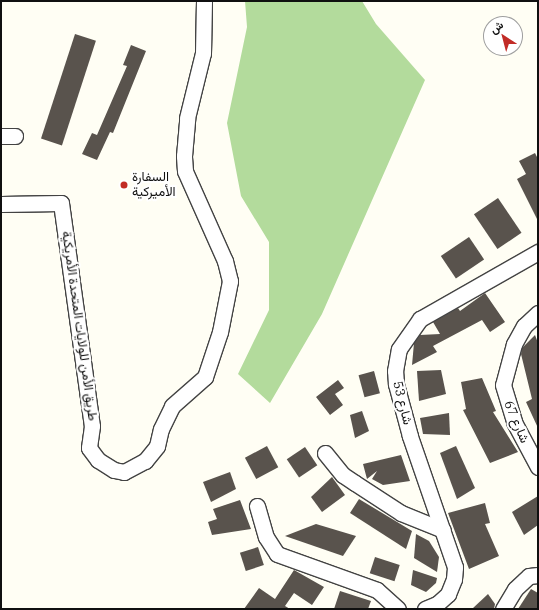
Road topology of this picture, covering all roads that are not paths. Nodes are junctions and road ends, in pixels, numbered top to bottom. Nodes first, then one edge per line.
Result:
1 (204, 1) edge
2 (1, 204) edge
3 (538, 252) edge
4 (538, 313) edge
5 (325, 453) dead end
6 (538, 467) edge
7 (257, 506) dead end
8 (443, 530) junction
9 (538, 575) edge
10 (398, 609) edge
11 (425, 609) edge
12 (503, 609) edge

1 - 2 street, طريق الأمن للولايات المتحدة الأمريكية
3 - 8 street, شارع 53
4 - 6 street, شارع 67
5 - 8 street
7 - 10 street
8 - 11 street, شارع 53
9 - 12 street

